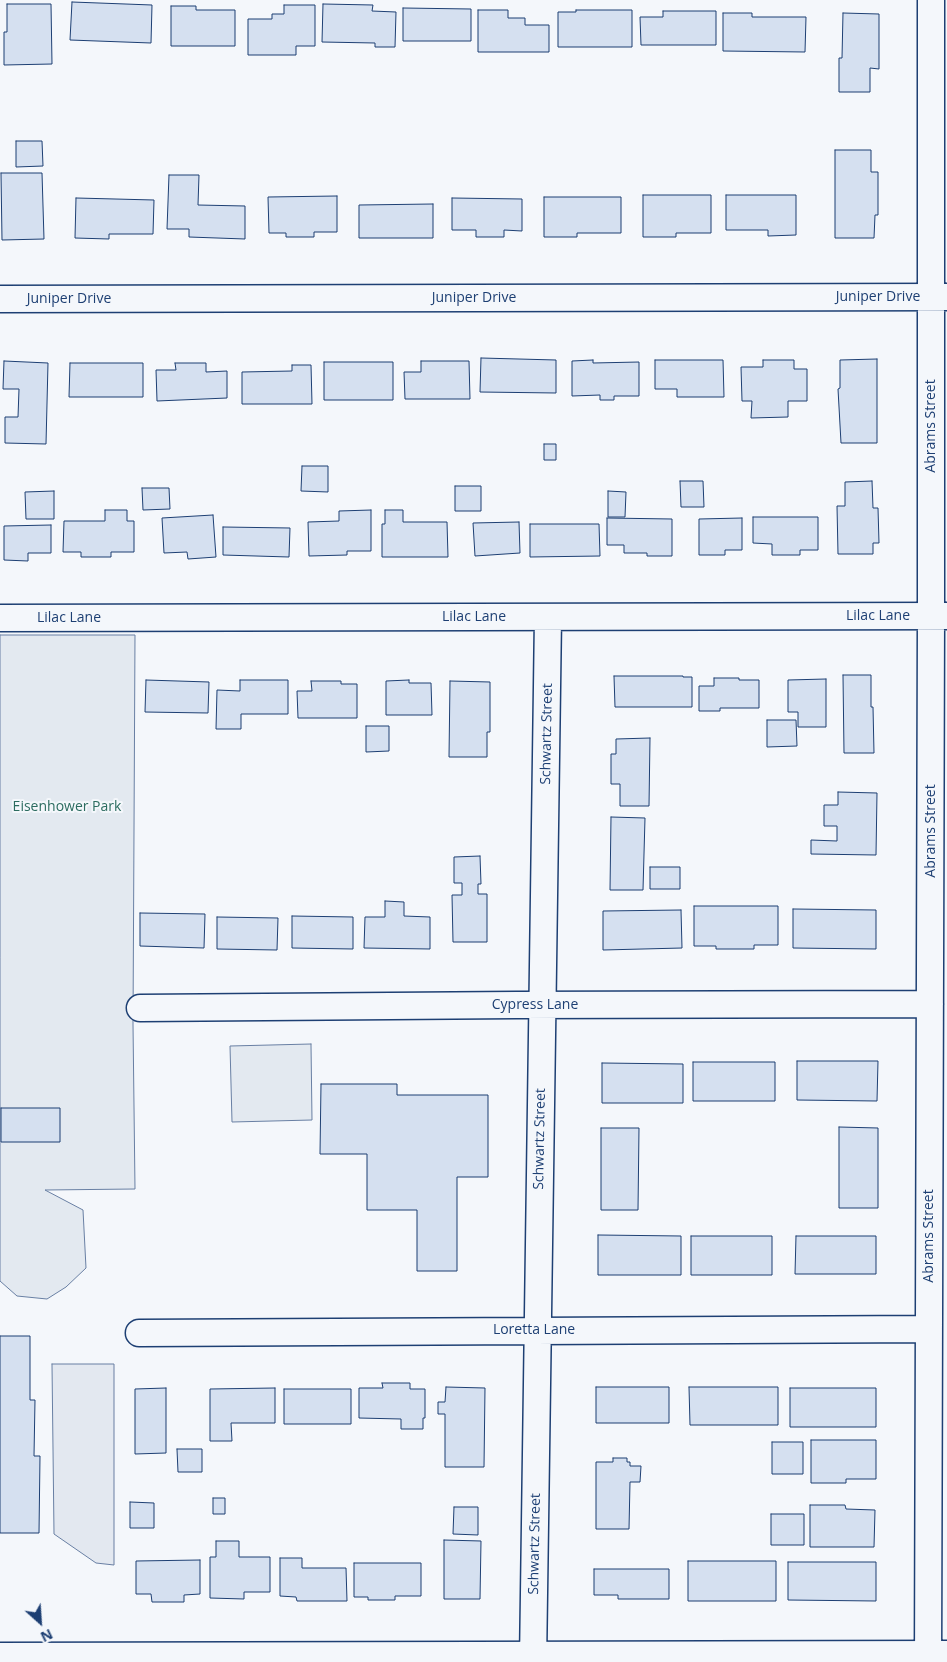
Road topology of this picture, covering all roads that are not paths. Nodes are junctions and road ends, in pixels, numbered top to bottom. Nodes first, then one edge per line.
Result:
1 (931, 0) edge
2 (939, 297) edge
3 (0, 299) edge
4 (939, 616) edge
5 (548, 617) junction
6 (0, 618) edge
7 (930, 1004) junction
8 (543, 1005) junction
9 (140, 1008) dead end
10 (929, 1329) junction
11 (538, 1330) junction
12 (139, 1333) dead end
13 (0, 1656) edge
14 (934, 1657) edge
15 (533, 1659) edge

1 - 2 street, Abrams Street
2 - 3 street, Juniper Drive
2 - 4 street, Abrams Street
4 - 5 street, Lilac Lane
4 - 7 street, Abrams Street
5 - 6 street, Lilac Lane
5 - 8 street, Schwartz Street
7 - 8 street, Cypress Lane
7 - 10 street, Abrams Street
8 - 9 street, Cypress Lane
8 - 11 street, Schwartz Street
10 - 11 street, Loretta Lane
10 - 14 street, Abrams Street
11 - 12 street, Loretta Lane
11 - 15 street, Schwartz Street
13 - 15 street
14 - 15 street

